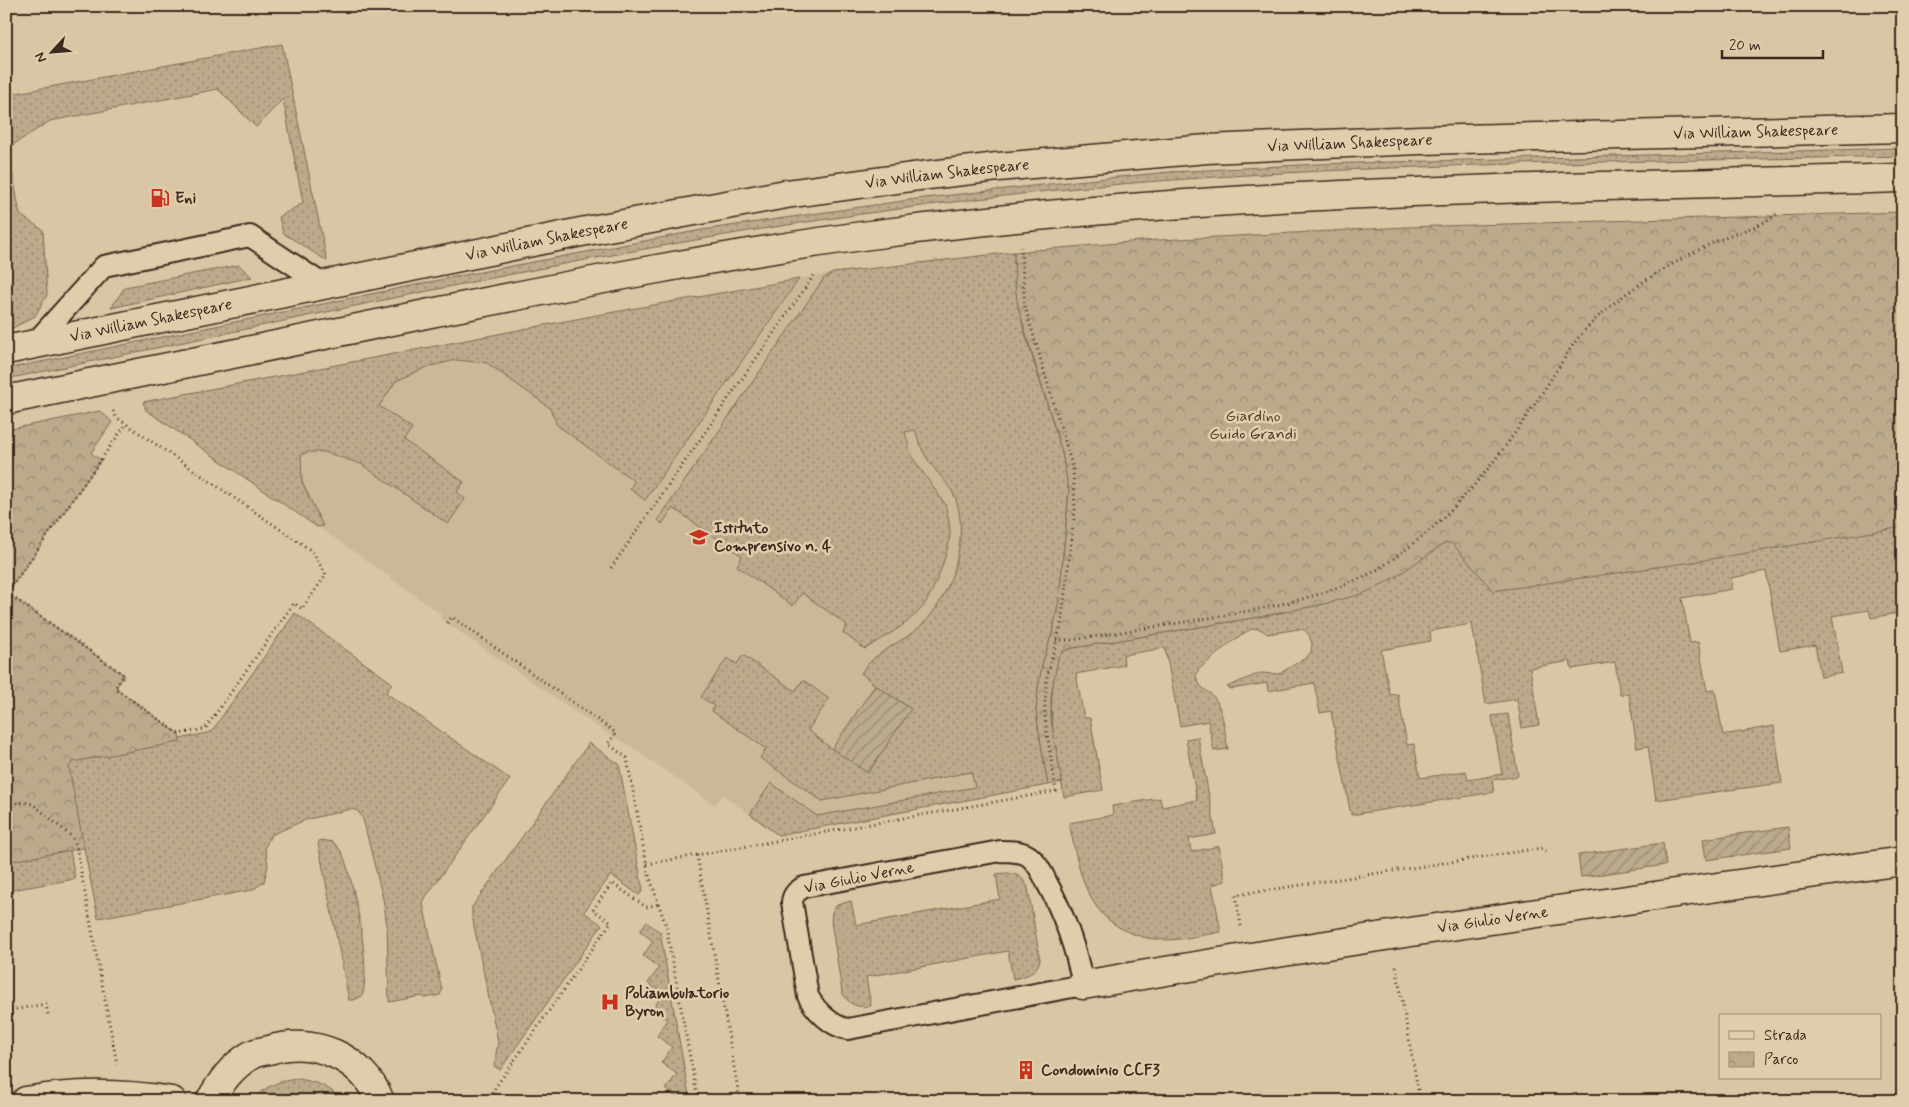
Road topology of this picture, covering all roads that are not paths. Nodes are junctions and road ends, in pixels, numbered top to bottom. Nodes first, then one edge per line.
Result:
1 (1903, 128) edge
2 (1903, 178) edge
3 (324, 284) junction
4 (34, 344) junction
5 (6, 350) edge
6 (6, 400) edge
7 (1903, 861) edge
8 (1083, 985) junction
9 (26, 1101) edge
10 (172, 1101) edge
11 (210, 1101) edge
12 (380, 1101) edge

1 - 3 main road, Via William Shakespeare
2 - 6 main road
3 - 4 main road, Via William Shakespeare
3 - 4 lane
4 - 5 main road, Via William Shakespeare
7 - 8 main road, Via Giulio Verne
8 - 8 lane, Via Giulio Verne
9 - 10 main road
11 - 12 main road

